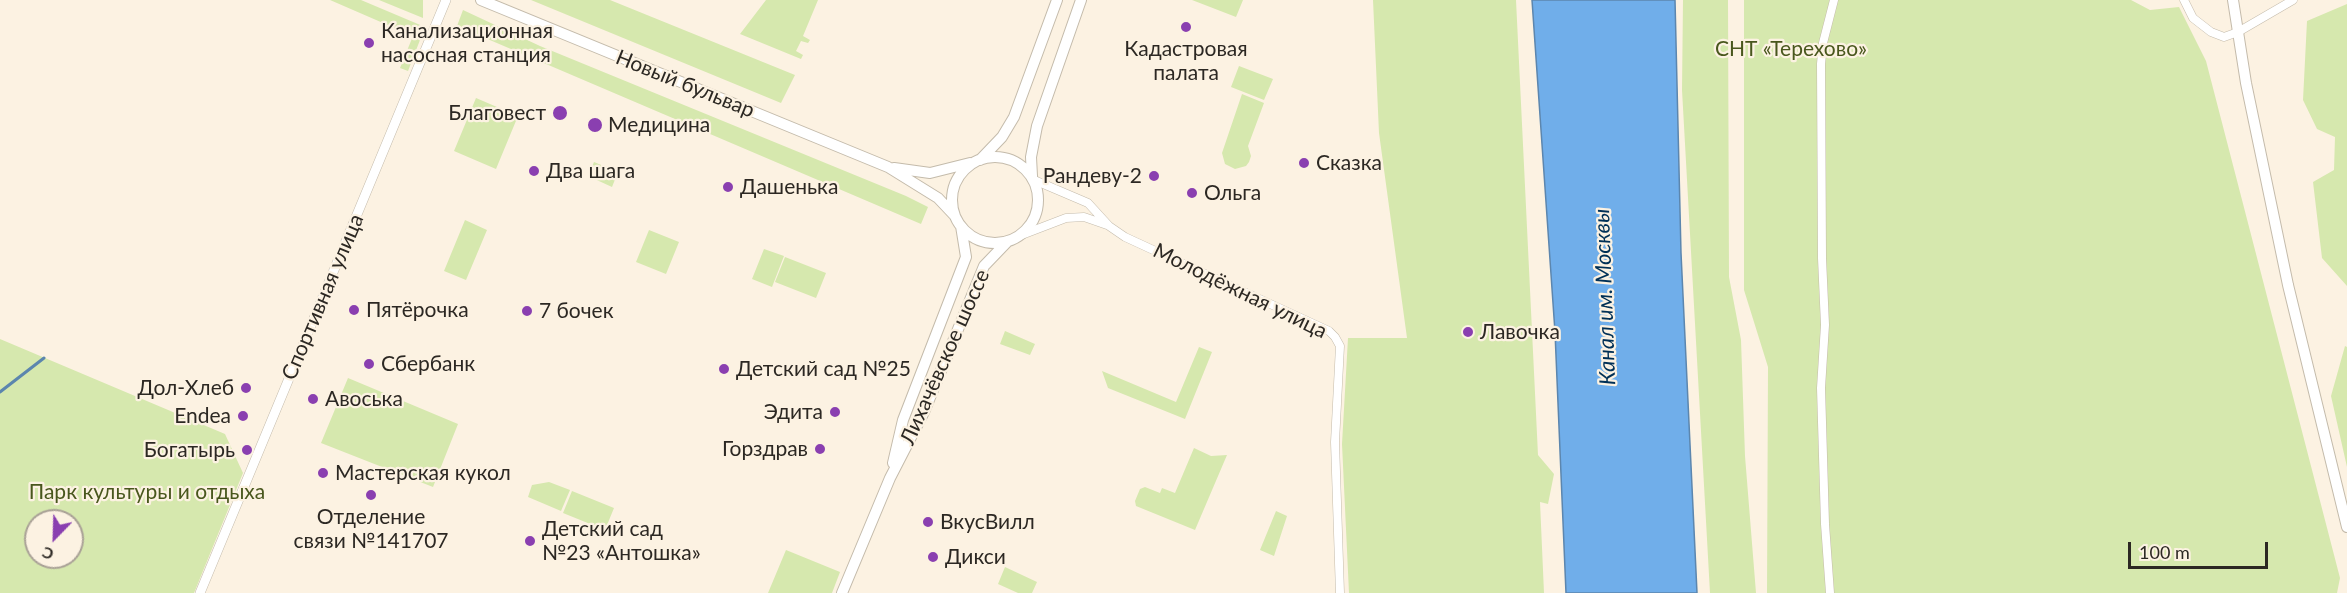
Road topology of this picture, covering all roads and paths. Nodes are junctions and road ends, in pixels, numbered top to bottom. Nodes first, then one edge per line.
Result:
1 (446, 0) edge
2 (481, 0) edge
3 (1057, 0) edge
4 (1081, 0) edge
5 (1833, 0) edge
6 (2184, 0) edge
7 (2233, 0) edge
8 (2293, 0) edge
9 (2238, 32) junction
10 (977, 161) junction
11 (888, 167) junction
12 (1033, 178) junction
13 (955, 216) junction
14 (961, 226) junction
15 (1109, 226) junction
16 (1019, 236) junction
17 (1008, 241) junction
18 (890, 478) junction
19 (2347, 527) edge
20 (200, 593) edge
21 (842, 593) edge
22 (1340, 593) edge
23 (1830, 593) edge

1 - 20 street, Спортивная улица
2 - 11 main road, Новый бульвар
3 - 10 main road
4 - 12 main road
5 - 23 street
6 - 9 street
7 - 9 main road
8 - 9 street
9 - 19 main road
10 - 11 main road, Новый бульвар
10 - 12 main road
10 - 13 main road
11 - 13 main road, Новый бульвар
12 - 15 street, Молодёжная улица
12 - 16 main road
13 - 14 main road
14 - 17 main road
14 - 18 main road, Лихачёвское шоссе
15 - 16 street, Молодёжная улица
15 - 22 street, Молодёжная улица
16 - 17 main road
17 - 18 main road, Лихачёвское шоссе
18 - 21 main road, Лихачёвское шоссе

